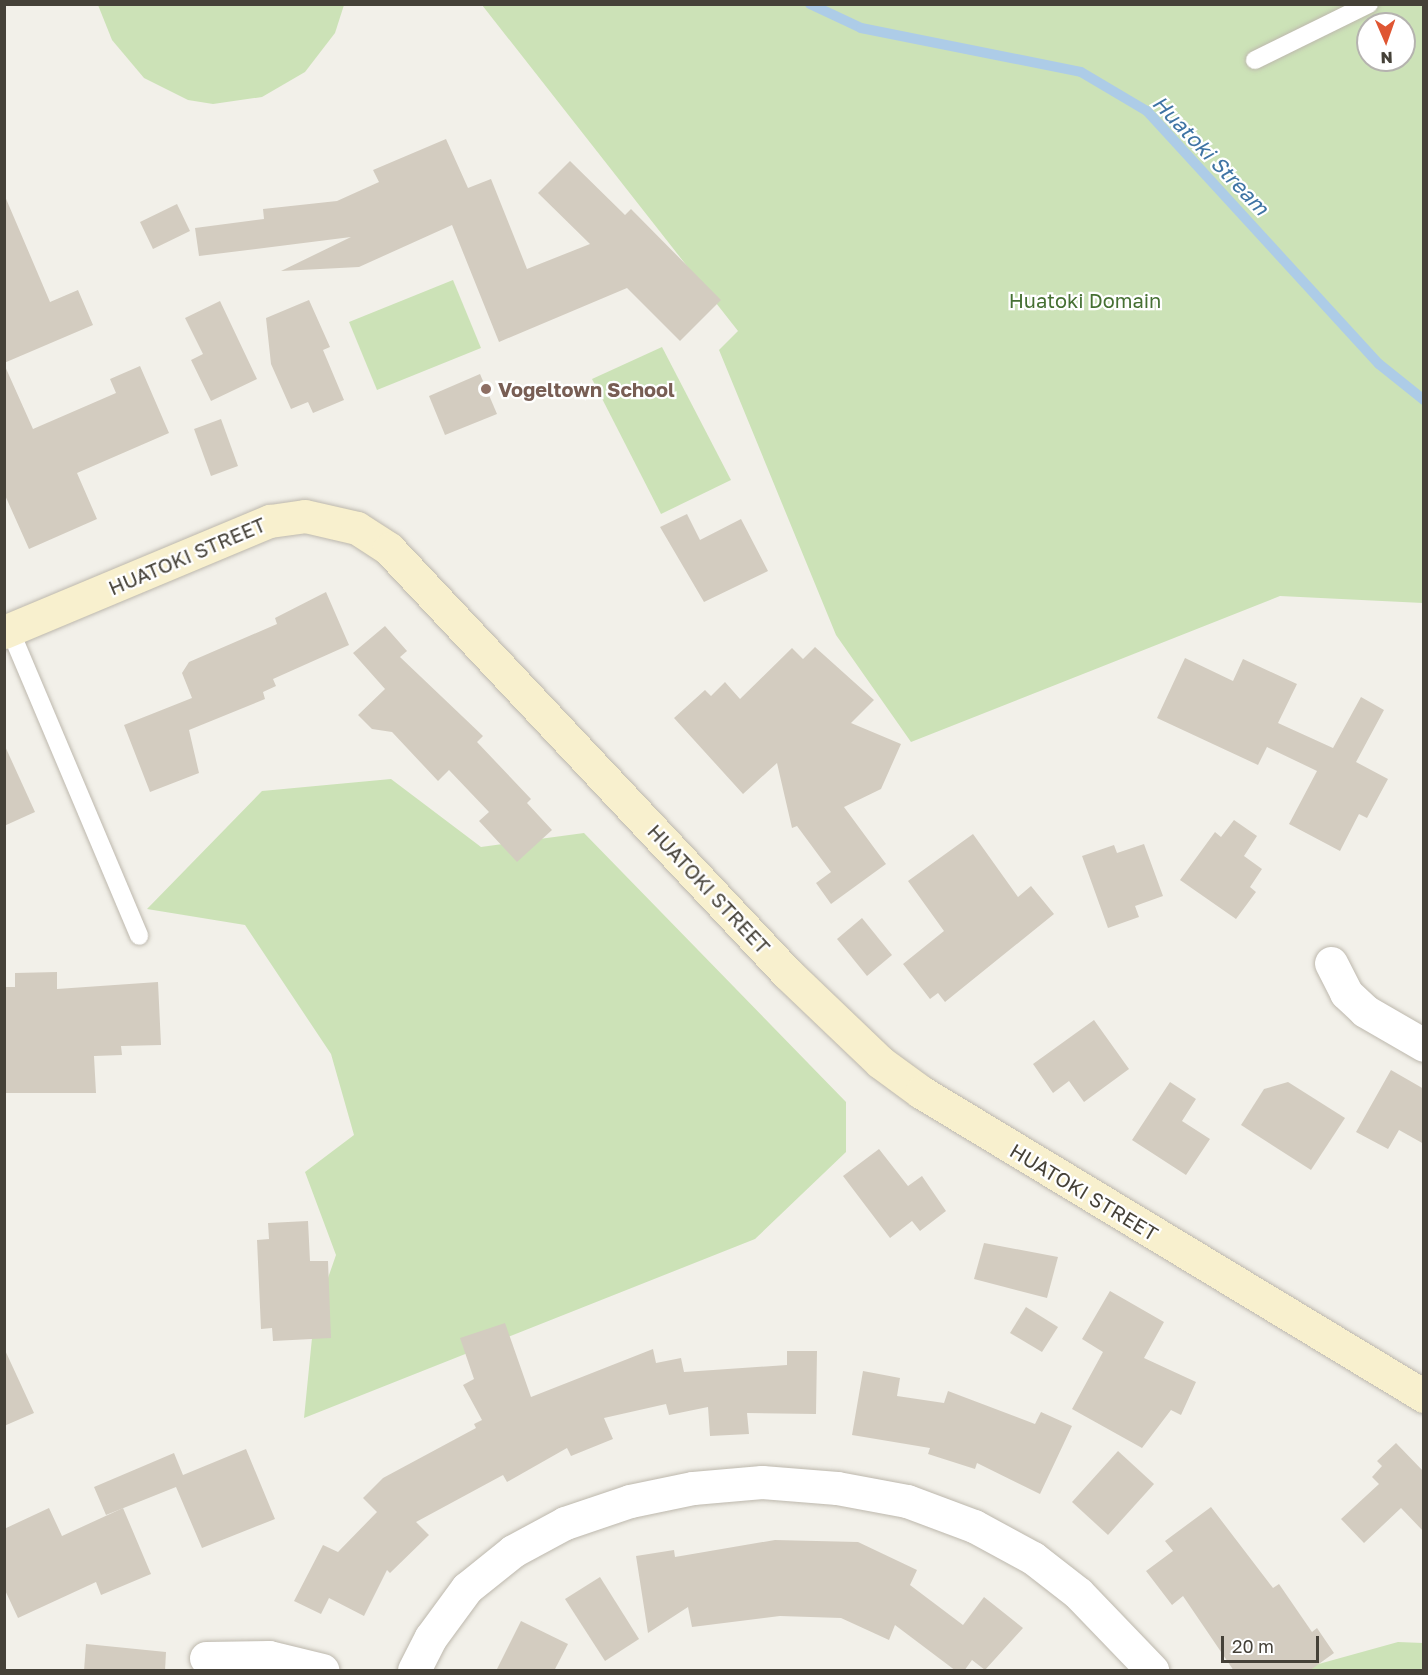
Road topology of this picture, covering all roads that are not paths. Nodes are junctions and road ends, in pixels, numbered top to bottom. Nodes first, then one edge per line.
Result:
1 (1369, 4) edge
2 (1254, 60) dead end
3 (7, 631) edge
4 (139, 936) dead end
5 (1331, 963) dead end
6 (1424, 1045) edge
7 (1424, 1396) edge
8 (206, 1658) dead end
9 (322, 1671) edge
10 (414, 1671) edge
11 (1152, 1671) edge

1 - 2 lane
3 - 4 lane
3 - 7 main road, HUATOKI STREET
5 - 6 street
8 - 9 street
10 - 11 street

